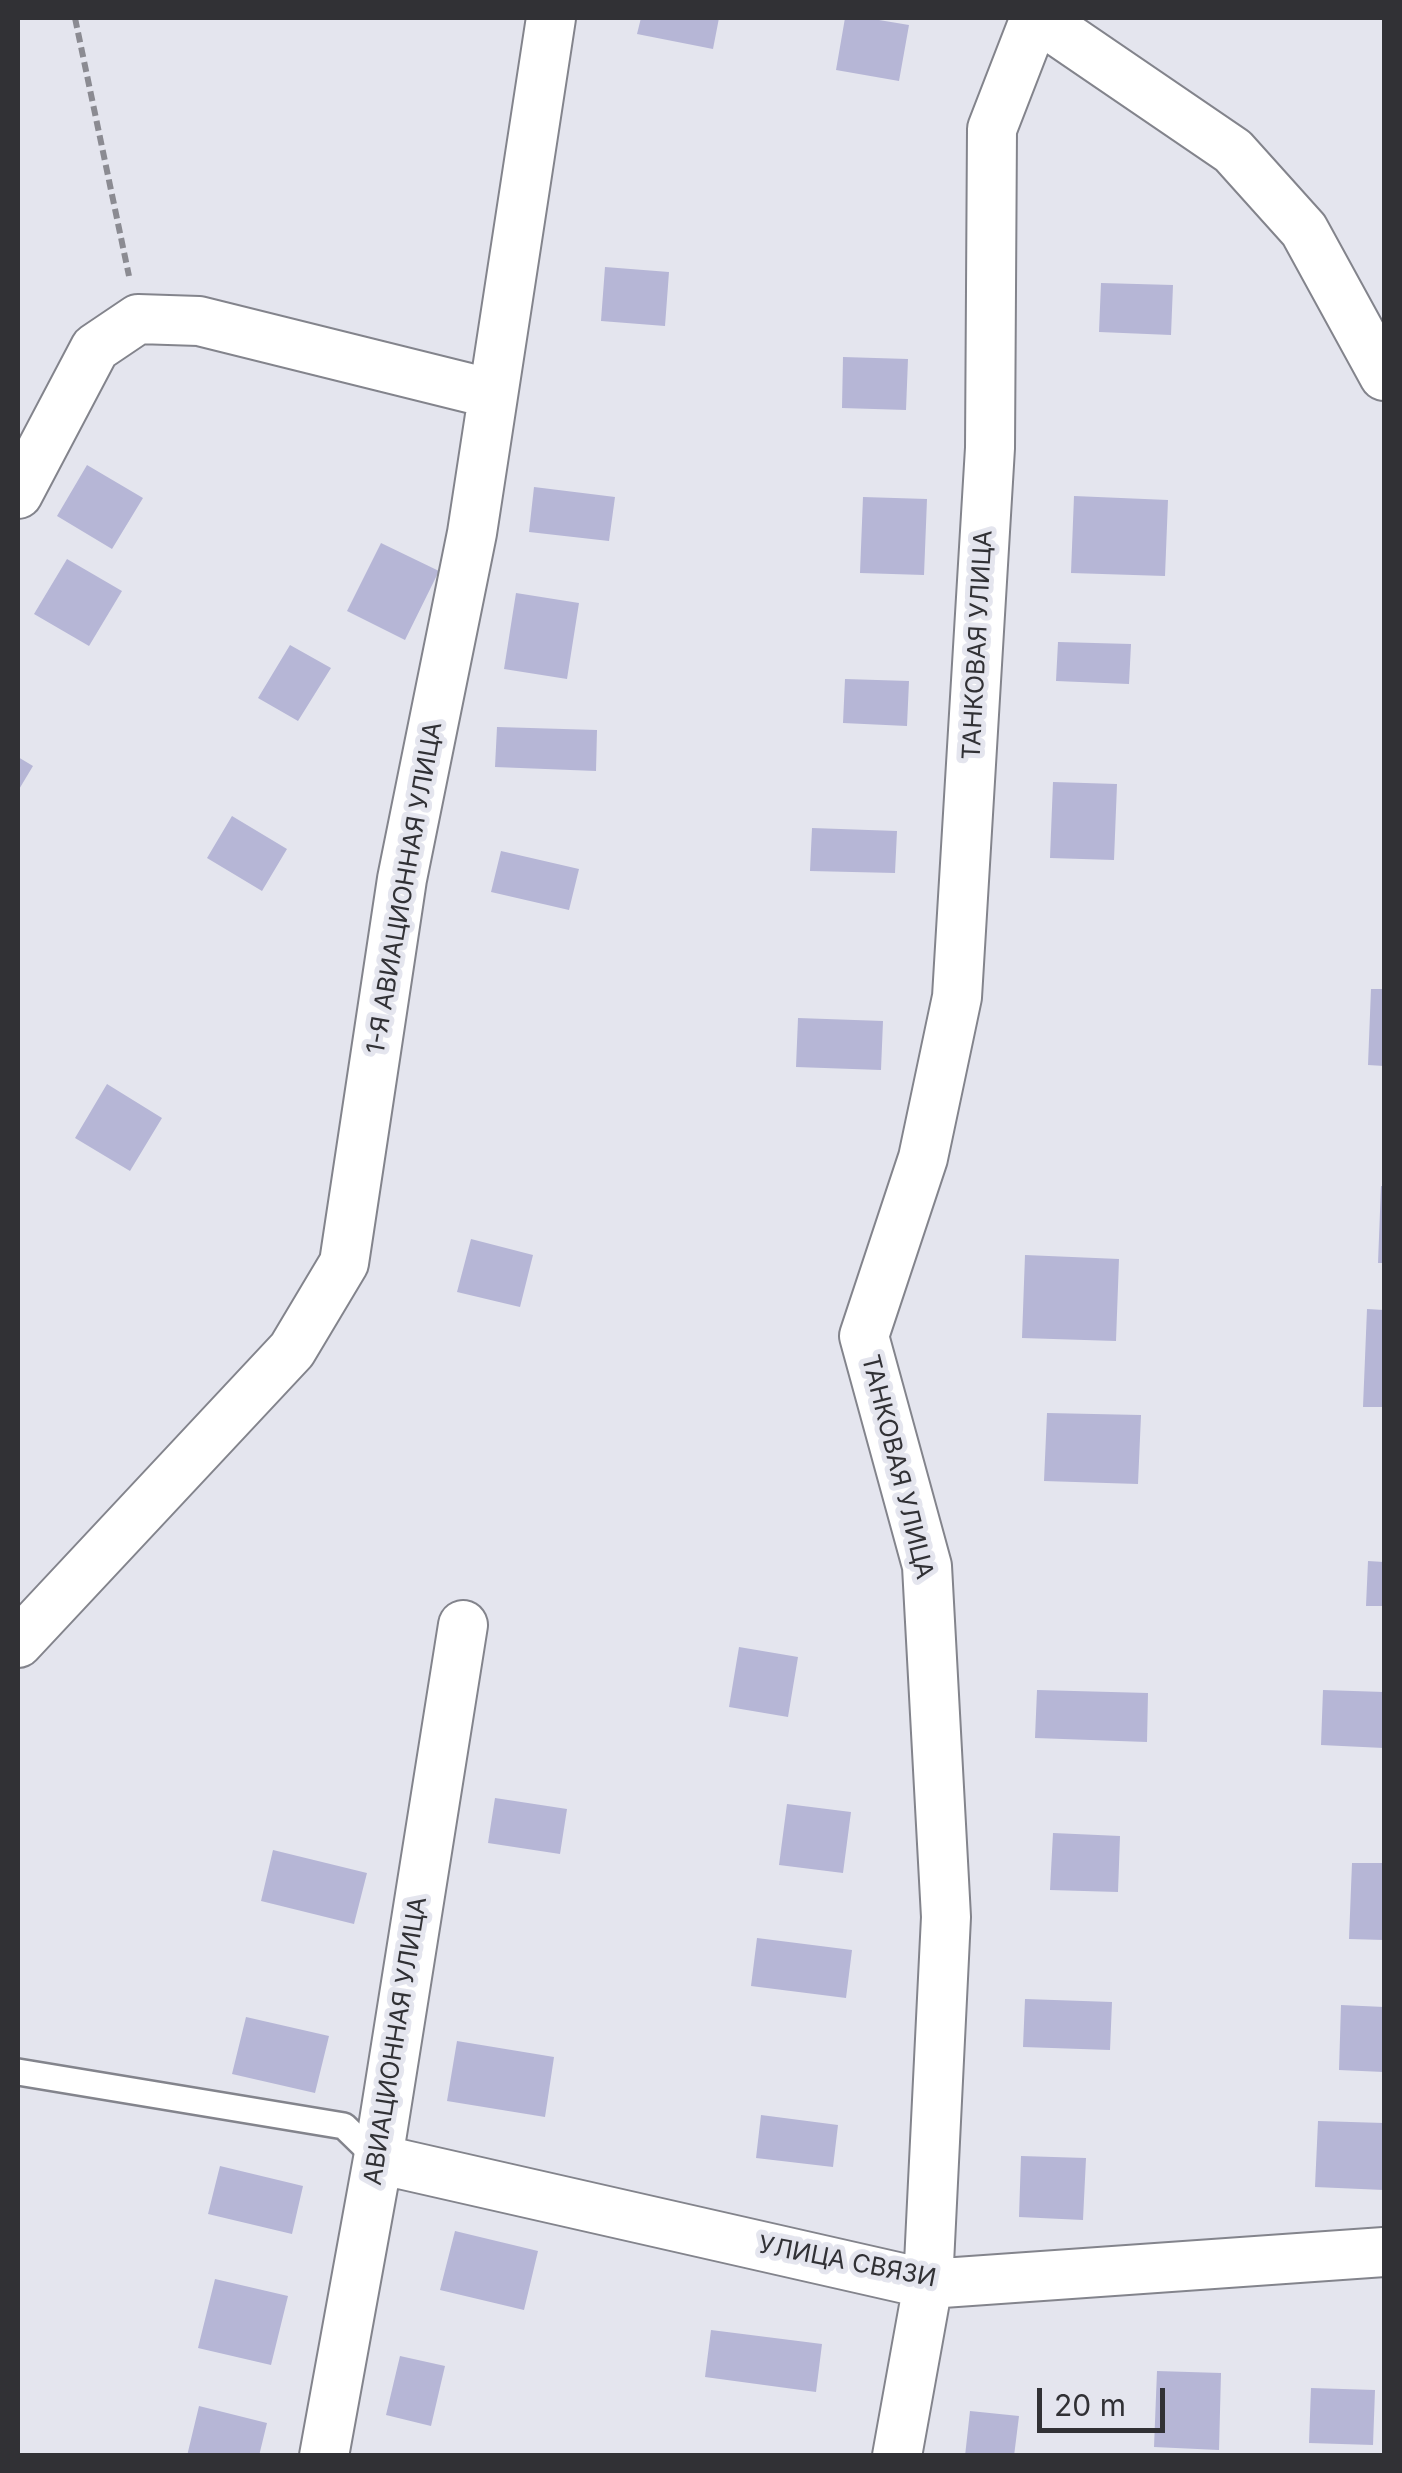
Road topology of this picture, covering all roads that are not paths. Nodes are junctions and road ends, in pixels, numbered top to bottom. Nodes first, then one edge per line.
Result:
1 (551, 18) edge
2 (1036, 18) edge
3 (1384, 376) edge
4 (493, 394) junction
5 (18, 494) edge
6 (463, 1626) dead end
7 (18, 1643) edge
8 (18, 2072) edge
9 (378, 2159) junction
10 (1384, 2252) edge
11 (928, 2284) junction
12 (324, 2456) edge
13 (897, 2456) edge

1 - 4 street, 1-Я АВИАЦИОННАЯ УЛИЦА
2 - 3 street
2 - 11 street, ТАНКОВАЯ УЛИЦА
4 - 5 street
4 - 7 street, 1-Я АВИАЦИОННАЯ УЛИЦА
6 - 9 street, АВИАЦИОННАЯ УЛИЦА
8 - 9 lane
9 - 11 street, УЛИЦА СВЯЗИ
9 - 12 street, АВИАЦИОННАЯ УЛИЦА
10 - 11 street, УЛИЦА СВЯЗИ
11 - 13 street, ТАНКОВАЯ УЛИЦА

